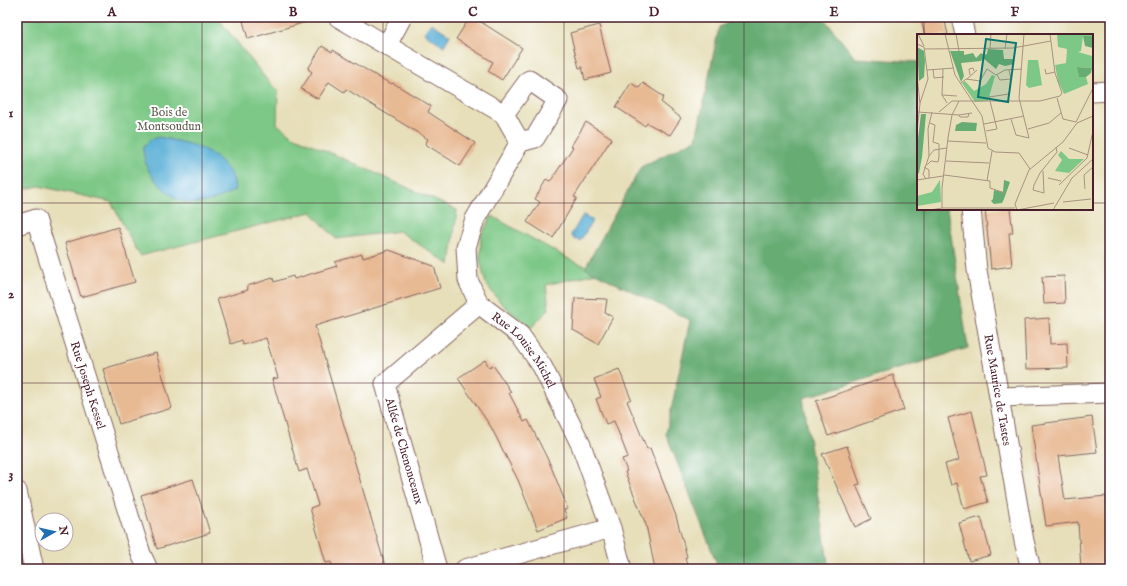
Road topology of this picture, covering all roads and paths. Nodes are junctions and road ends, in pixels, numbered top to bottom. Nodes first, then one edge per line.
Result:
1 (338, 17) edge
2 (402, 17) edge
3 (961, 17) edge
4 (965, 34) edge
5 (387, 45) junction
6 (1093, 92) edge
7 (1110, 92) edge
8 (504, 114) junction
9 (520, 142) junction
10 (971, 210) edge
11 (17, 225) edge
12 (479, 304) junction
13 (1110, 393) edge
14 (999, 397) junction
15 (17, 491) edge
16 (611, 528) junction
17 (34, 569) edge
18 (148, 569) edge
19 (437, 569) edge
20 (465, 569) edge
21 (622, 569) edge
22 (1031, 569) edge

1 - 5 street
2 - 5 street
3 - 4 street
5 - 8 street
6 - 7 street
8 - 9 street
8 - 9 street
9 - 12 street, Rue Louise Michel
10 - 14 street, Rue Maurice de Tastes
11 - 18 street, Rue Joseph Kessel
12 - 16 street, Rue Louise Michel
12 - 19 street, Allée de Chenonceaux
13 - 14 street
14 - 22 street, Rue Maurice de Tastes
15 - 17 street
16 - 20 street
16 - 21 street, Rue Louise Michel

